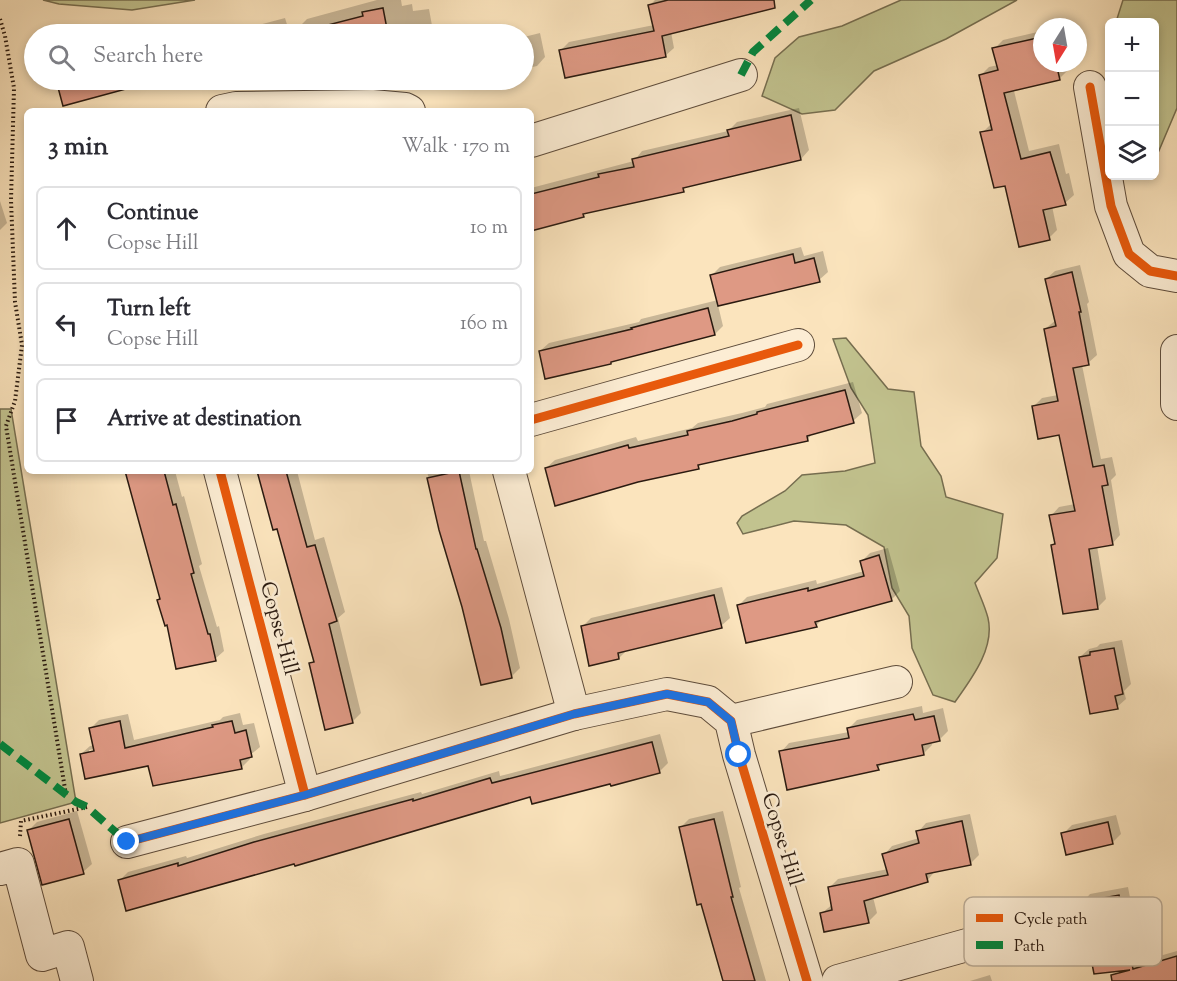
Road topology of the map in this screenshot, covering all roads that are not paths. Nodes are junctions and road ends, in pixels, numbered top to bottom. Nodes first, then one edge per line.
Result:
1 (741, 75) dead end
2 (1090, 87) dead end
3 (236, 108) edge
4 (394, 108) edge
5 (534, 140) edge
6 (1177, 276) edge
7 (798, 345) dead end
8 (1177, 351) edge
9 (1177, 405) edge
10 (534, 419) edge
11 (221, 474) edge
12 (511, 474) edge
13 (896, 682) dead end
14 (574, 714) junction
15 (731, 721) junction
16 (305, 795) junction
17 (127, 842) dead end
18 (9, 866) edge
19 (964, 946) edge
20 (77, 981) edge
21 (807, 981) edge
22 (838, 981) edge

1 - 5 street
2 - 6 street
3 - 4 street
7 - 10 street
8 - 9 street
11 - 16 street, Copse Hill
12 - 14 street
13 - 15 street
14 - 15 street
14 - 16 street
15 - 21 street, Copse Hill
16 - 17 street
18 - 20 street
19 - 22 street

